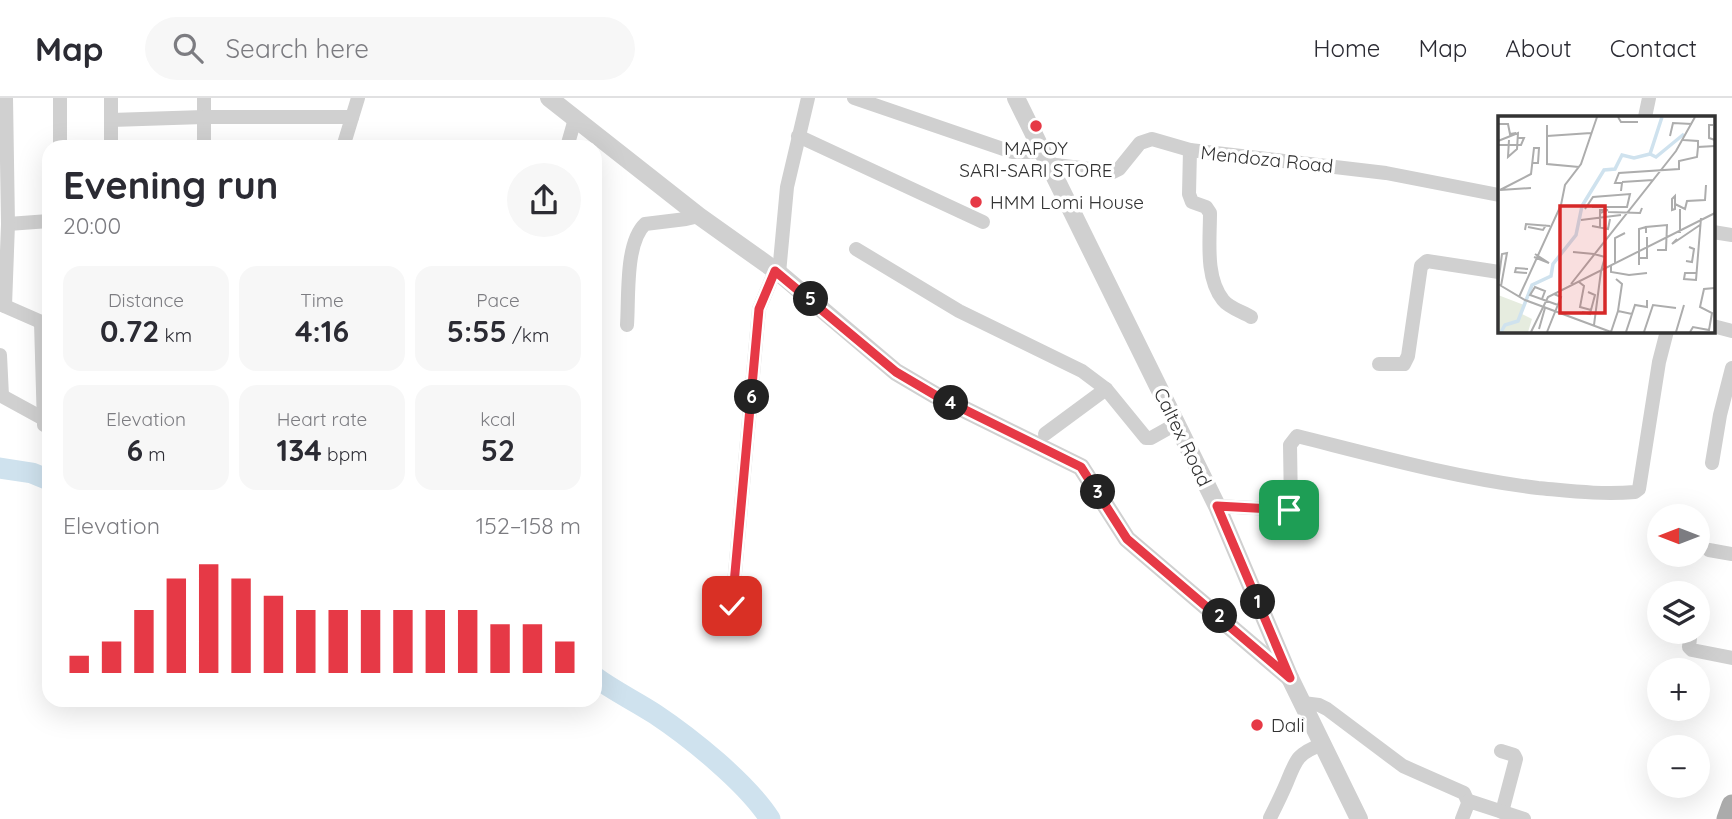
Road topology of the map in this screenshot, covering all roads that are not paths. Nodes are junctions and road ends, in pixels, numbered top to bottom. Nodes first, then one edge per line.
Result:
1 (6, 98) edge
2 (60, 98) edge
3 (111, 98) edge
4 (204, 98) edge
5 (358, 98) edge
6 (549, 98) edge
7 (808, 98) edge
8 (854, 98) edge
9 (1016, 98) edge
10 (1650, 98) edge
11 (1645, 116) edge
12 (204, 117) junction
13 (352, 117) junction
14 (575, 119) junction
15 (111, 120) junction
16 (798, 136) junction
17 (60, 140) edge
18 (111, 140) edge
19 (204, 140) edge
20 (345, 140) edge
21 (569, 140) edge
22 (602, 140) edge
23 (602, 140) edge
24 (1190, 150) junction
25 (1045, 158) junction
26 (1498, 195) edge
27 (699, 216) junction
28 (42, 222) edge
29 (984, 222) dead end
30 (8, 224) junction
31 (1714, 232) edge
32 (1732, 235) edge
33 (856, 249) dead end
34 (777, 272) junction
35 (1498, 272) edge
36 (2, 305) edge
37 (1251, 317) dead end
38 (42, 323) edge
39 (627, 324) dead end
40 (1714, 326) edge
41 (1732, 331) edge
42 (1667, 332) edge
43 (0, 355) edge
44 (1379, 364) dead end
45 (1732, 368) edge
46 (1106, 389) junction
47 (1, 396) edge
48 (42, 421) edge
49 (1177, 424) junction
50 (1045, 434) dead end
51 (1712, 463) dead end
52 (1217, 506) junction
53 (1710, 550) edge
54 (1732, 554) edge
55 (732, 606) dead end
56 (1689, 644) edge
57 (1732, 658) edge
58 (1290, 678) junction
59 (1303, 703) junction
60 (1323, 744) junction
61 (1500, 751) dead end
62 (1468, 802) junction
63 (1732, 804) edge
64 (1502, 812) junction
65 (1270, 818) edge
66 (1359, 819) edge
67 (1462, 819) edge
68 (1524, 819) edge
69 (1727, 819) edge

1 - 30 street
2 - 17 street
3 - 15 street
4 - 12 street
5 - 13 street
6 - 14 street
7 - 16 street
8 - 25 street
9 - 25 street, Caltex Road
10 - 11 street
12 - 13 street
12 - 15 street
12 - 19 street
13 - 20 street
14 - 21 street
14 - 23 street
15 - 18 street
16 - 29 street
16 - 34 street
22 - 27 street
24 - 25 street, Mendoza Road
24 - 26 street, Mendoza Road
24 - 37 street
25 - 49 street, Caltex Road
27 - 34 street
27 - 39 street
28 - 30 street
30 - 36 street
31 - 32 street
33 - 46 street
34 - 55 street
34 - 58 street
35 - 44 street
36 - 38 street
40 - 41 street
42 - 52 street
43 - 47 street
45 - 51 street
46 - 49 street
46 - 50 street
47 - 48 street
49 - 52 street, Caltex Road
52 - 58 street, Caltex Road
53 - 54 street
56 - 57 street
58 - 59 street, Caltex Road
59 - 60 street, Caltex Road
59 - 62 street
60 - 65 street
60 - 66 street, Caltex Road
61 - 64 street
62 - 64 street
62 - 67 street
63 - 69 main road
64 - 68 street

